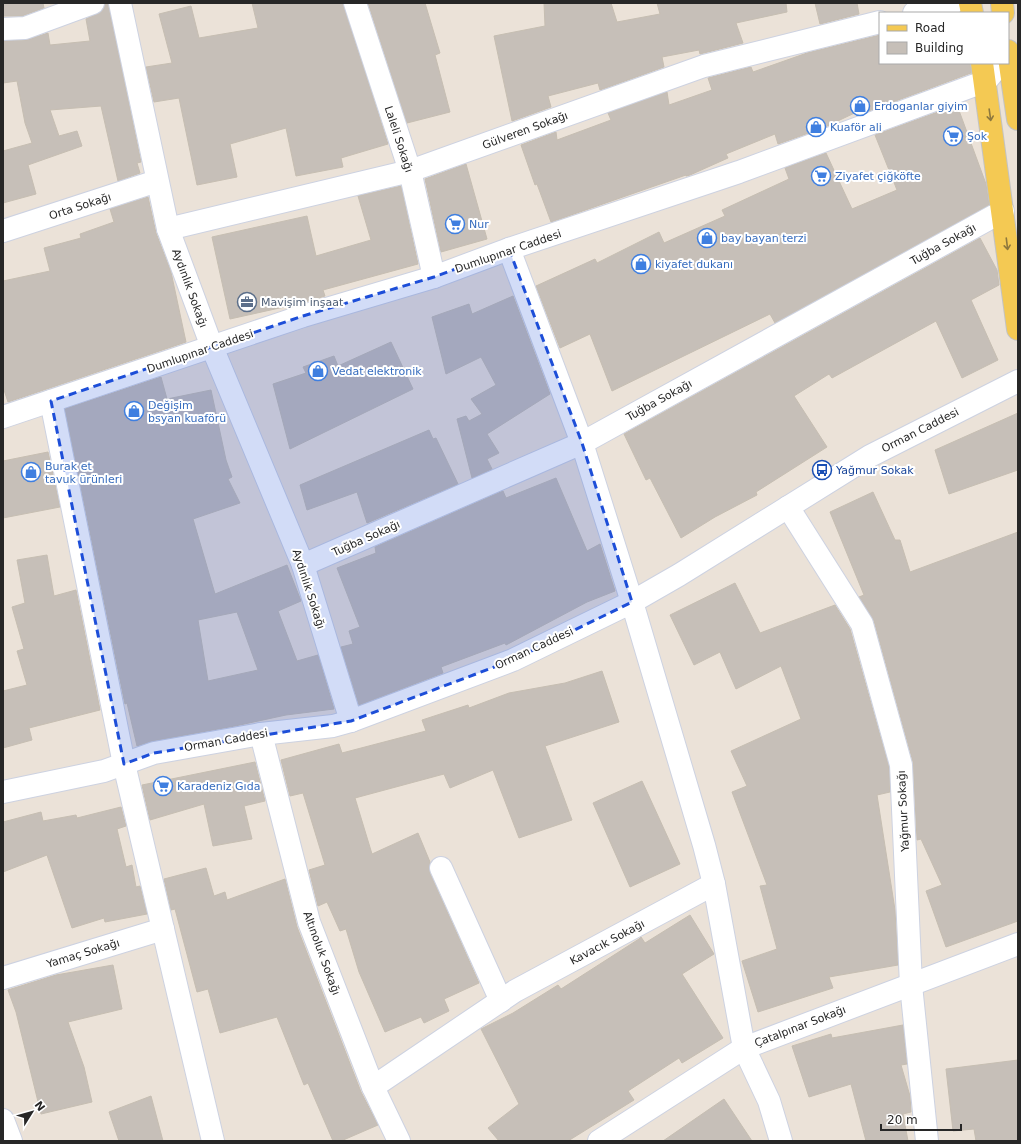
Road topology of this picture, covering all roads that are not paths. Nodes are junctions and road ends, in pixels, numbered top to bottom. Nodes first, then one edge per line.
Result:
1 (93, 3) edge
2 (120, 3) edge
3 (355, 3) edge
4 (953, 3) edge
5 (918, 12) edge
6 (879, 22) edge
7 (3, 29) edge
8 (1009, 62) edge
9 (996, 64) edge
10 (984, 72) edge
11 (1016, 83) edge
12 (1018, 119) edge
13 (410, 171) junction
14 (157, 181) junction
15 (1003, 211) junction
16 (168, 229) junction
17 (3, 232) edge
18 (509, 249) junction
19 (434, 277) junction
20 (1018, 329) edge
21 (212, 347) junction
22 (1018, 382) edge
23 (51, 401) junction
24 (3, 417) edge
25 (582, 443) junction
26 (788, 507) junction
27 (303, 565) junction
28 (632, 602) junction
29 (351, 721) junction
30 (261, 734) junction
31 (124, 764) junction
32 (3, 792) edge
33 (441, 868) dead end
34 (714, 884) junction
35 (163, 929) junction
36 (1018, 944) edge
37 (3, 978) edge
38 (911, 985) junction
39 (500, 1001) junction
40 (744, 1048) junction
41 (373, 1088) junction
42 (3, 1120) edge
43 (11, 1141) edge
44 (213, 1141) edge
45 (399, 1141) edge
46 (599, 1141) edge
47 (781, 1141) edge
48 (927, 1141) edge

1 - 7 street
2 - 14 street, Aydınlık Sokağı
3 - 13 street, Laleli Sokağı
4 - 5 street
6 - 13 street, Gülveren Sokağı
8 - 11 main road
9 - 10 street, Dumlupınar Caddesi
10 -> 15 main road
10 - 18 street, Dumlupınar Caddesi
11 - 12 main road
13 - 16 street, Gülveren Sokağı
13 - 19 street, Laleli Sokağı
14 - 16 street, Aydınlık Sokağı
14 - 17 street, Orta Sokağı
15 -> 20 main road
15 - 25 street, Tuğba Sokağı
16 - 21 street, Aydınlık Sokağı
18 - 19 street, Dumlupınar Caddesi
18 - 25 street
19 - 21 street, Dumlupınar Caddesi
21 - 23 street, Dumlupınar Caddesi
21 - 27 street, Aydınlık Sokağı
22 - 26 street, Orman Caddesi
23 - 24 street, Dumlupınar Caddesi
23 - 31 street
25 - 27 street, Tuğba Sokağı
25 - 28 street
26 - 28 street, Orman Caddesi
26 - 38 street, Yağmur Sokağı
27 - 29 street, Aydınlık Sokağı
28 - 29 street, Orman Caddesi
28 - 34 street
29 - 30 street, Orman Caddesi
30 - 31 street, Orman Caddesi
30 - 41 street, Altınoluk Sokağı
31 - 32 street, Orman Caddesi
31 - 35 street
33 - 39 street
34 - 39 street, Kavacık Sokağı
34 - 40 street
35 - 37 street, Yamaç Sokağı
35 - 44 street
36 - 38 street, Çatalpınar Sokağı
38 - 40 street, Çatalpınar Sokağı
38 - 48 street, Yağmur Sokağı
39 - 41 street, Kavacık Sokağı
40 - 46 street, Çatalpınar Sokağı
40 - 47 street
41 - 45 street, Altınoluk Sokağı
42 - 43 street

